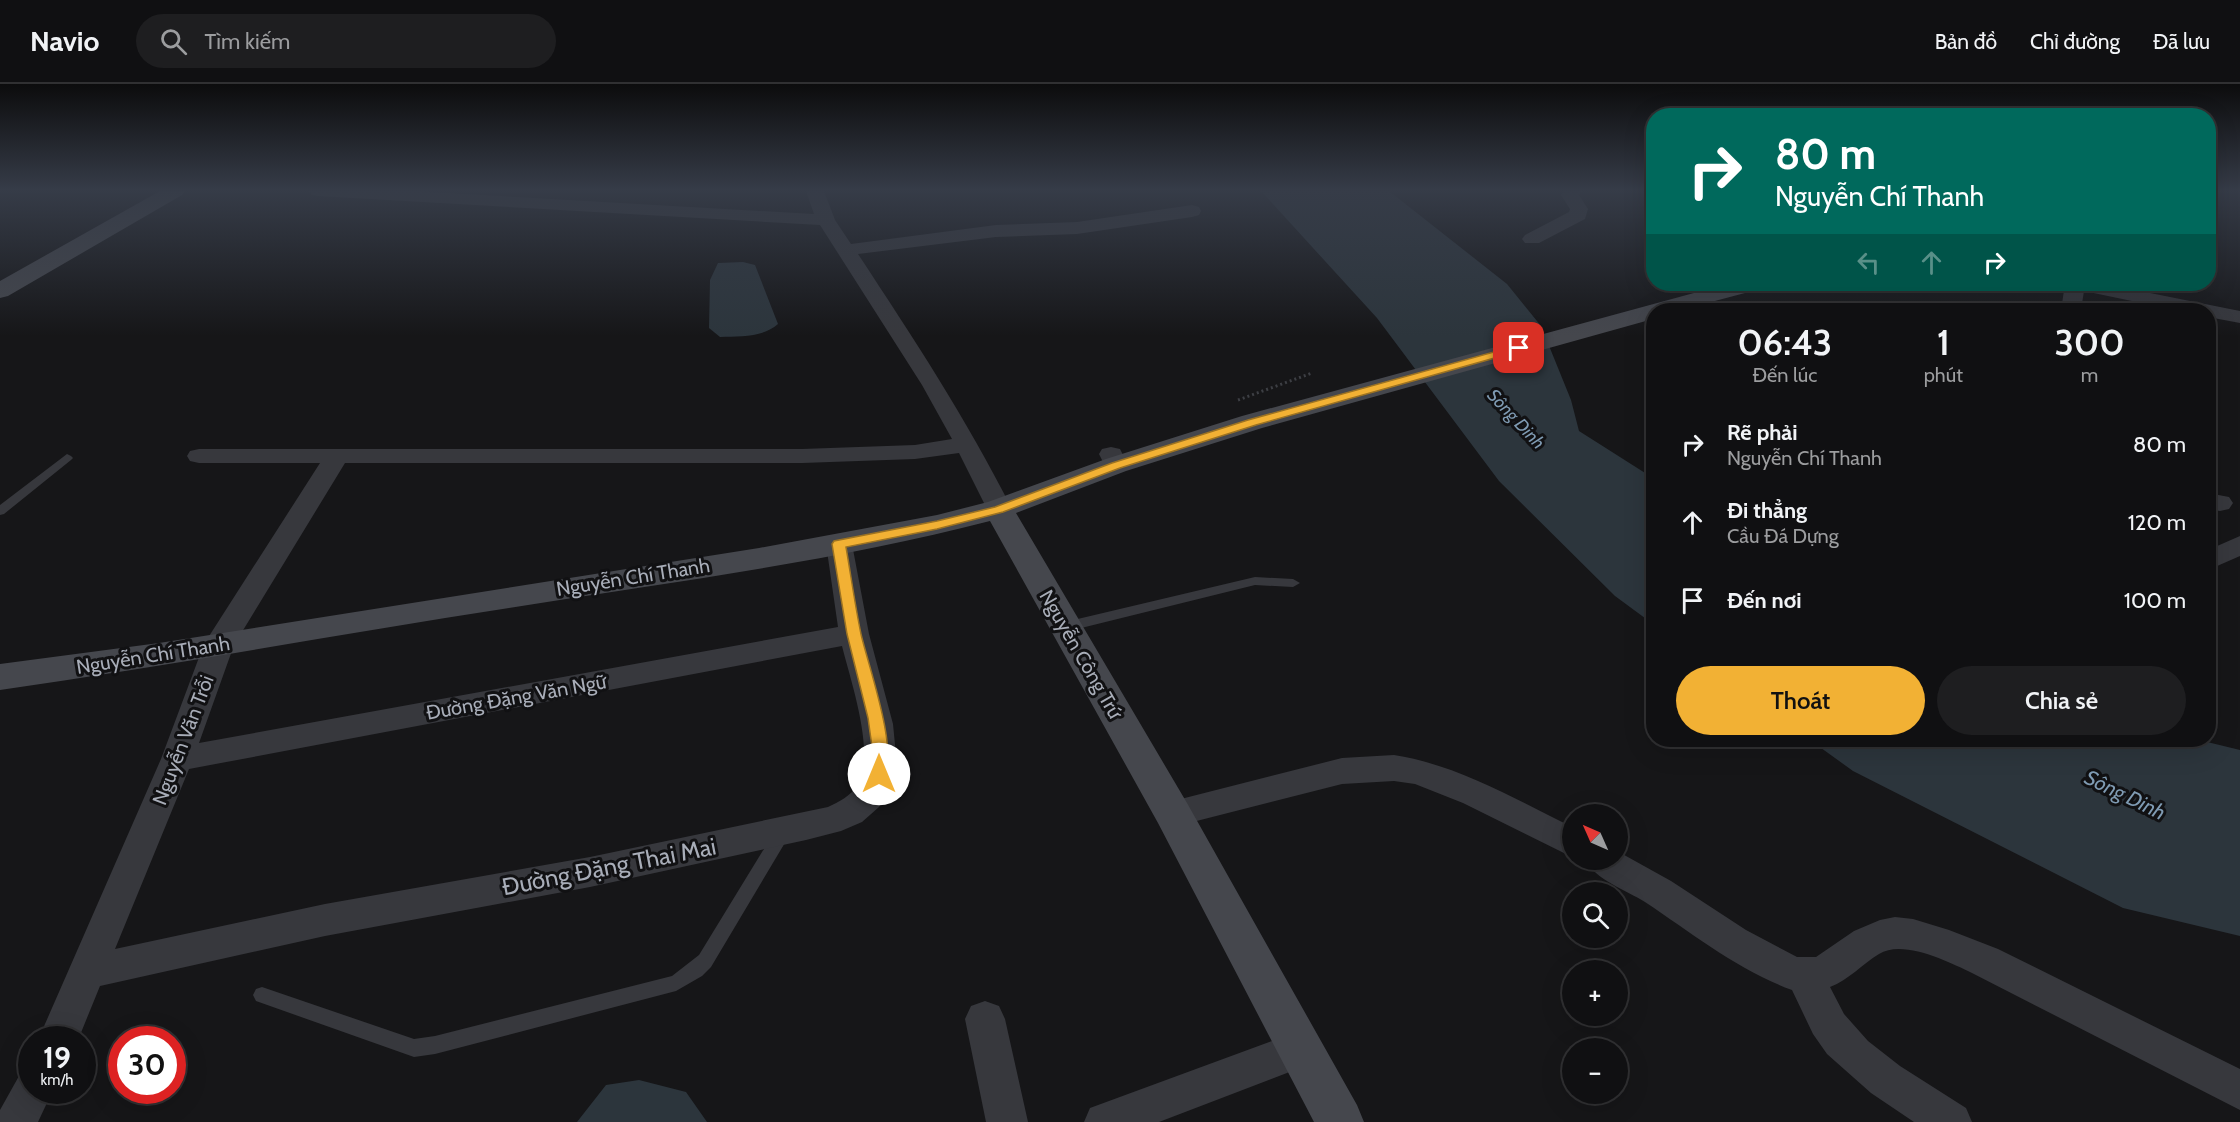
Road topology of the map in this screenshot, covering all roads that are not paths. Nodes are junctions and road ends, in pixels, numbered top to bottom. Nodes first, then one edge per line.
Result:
1 (88, 239) edge
2 (840, 239) edge
3 (930, 239) edge
4 (847, 250) junction
5 (0, 291) edge
6 (1726, 291) edge
7 (2102, 291) edge
8 (1683, 303) edge
9 (2147, 303) edge
10 (2216, 312) edge
11 (1646, 313) edge
12 (2240, 317) edge
13 (967, 444) junction
14 (199, 456) dead end
15 (337, 457) junction
16 (67, 458) dead end
17 (999, 509) junction
18 (0, 511) edge
19 (839, 544) junction
20 (2240, 545) edge
21 (2216, 557) edge
22 (1293, 583) dead end
23 (1065, 627) junction
24 (854, 634) junction
25 (219, 644) junction
26 (0, 677) edge
27 (177, 759) junction
28 (1173, 814) junction
29 (784, 831) junction
30 (1562, 838) edge
31 (1619, 870) edge
32 (88, 972) junction
33 (1806, 976) junction
34 (262, 995) dead end
35 (985, 1019) dead end
36 (64, 1026) edge
37 (1299, 1050) junction
38 (2240, 1090) edge
39 (26, 1104) edge
40 (16, 1122) edge
41 (1007, 1122) edge
42 (1104, 1122) edge
43 (1340, 1122) edge
44 (1951, 1122) edge

1 - 5 main road
2 - 4 street, Nguyễn Công Trứ
3 - 4 street
4 - 13 street, Nguyễn Công Trứ
6 - 8 main road, Nguyễn Chí Thanh
7 - 9 street
10 - 12 street
11 - 17 main road, Nguyễn Chí Thanh
13 - 15 street
13 - 17 street, Nguyễn Công Trứ
14 - 15 street
15 - 25 street, Nguyễn Văn Trỗi
16 - 18 lane
17 - 19 main road, Nguyễn Chí Thanh
17 - 23 main road, Nguyễn Công Trứ
19 - 24 street, Đường Đặng Thai Mai
19 - 25 main road, Nguyễn Chí Thanh
20 - 21 street
22 - 23 lane
23 - 28 main road, Nguyễn Công Trứ
24 - 27 street, Đường Đặng Văn Ngữ
24 - 29 street, Đường Đặng Thai Mai
25 - 26 main road, Nguyễn Chí Thanh
25 - 27 street, Nguyễn Văn Trỗi
27 - 32 street, Nguyễn Văn Trỗi
28 - 30 street
28 - 37 main road, Nguyễn Công Trứ
29 - 32 street, Đường Đặng Thai Mai
29 - 34 lane
31 - 33 street
32 - 36 street, Nguyễn Văn Trỗi
33 - 38 street
33 - 44 street
35 - 41 street
37 - 42 street
37 - 43 main road, Nguyễn Công Trứ
39 - 40 street

